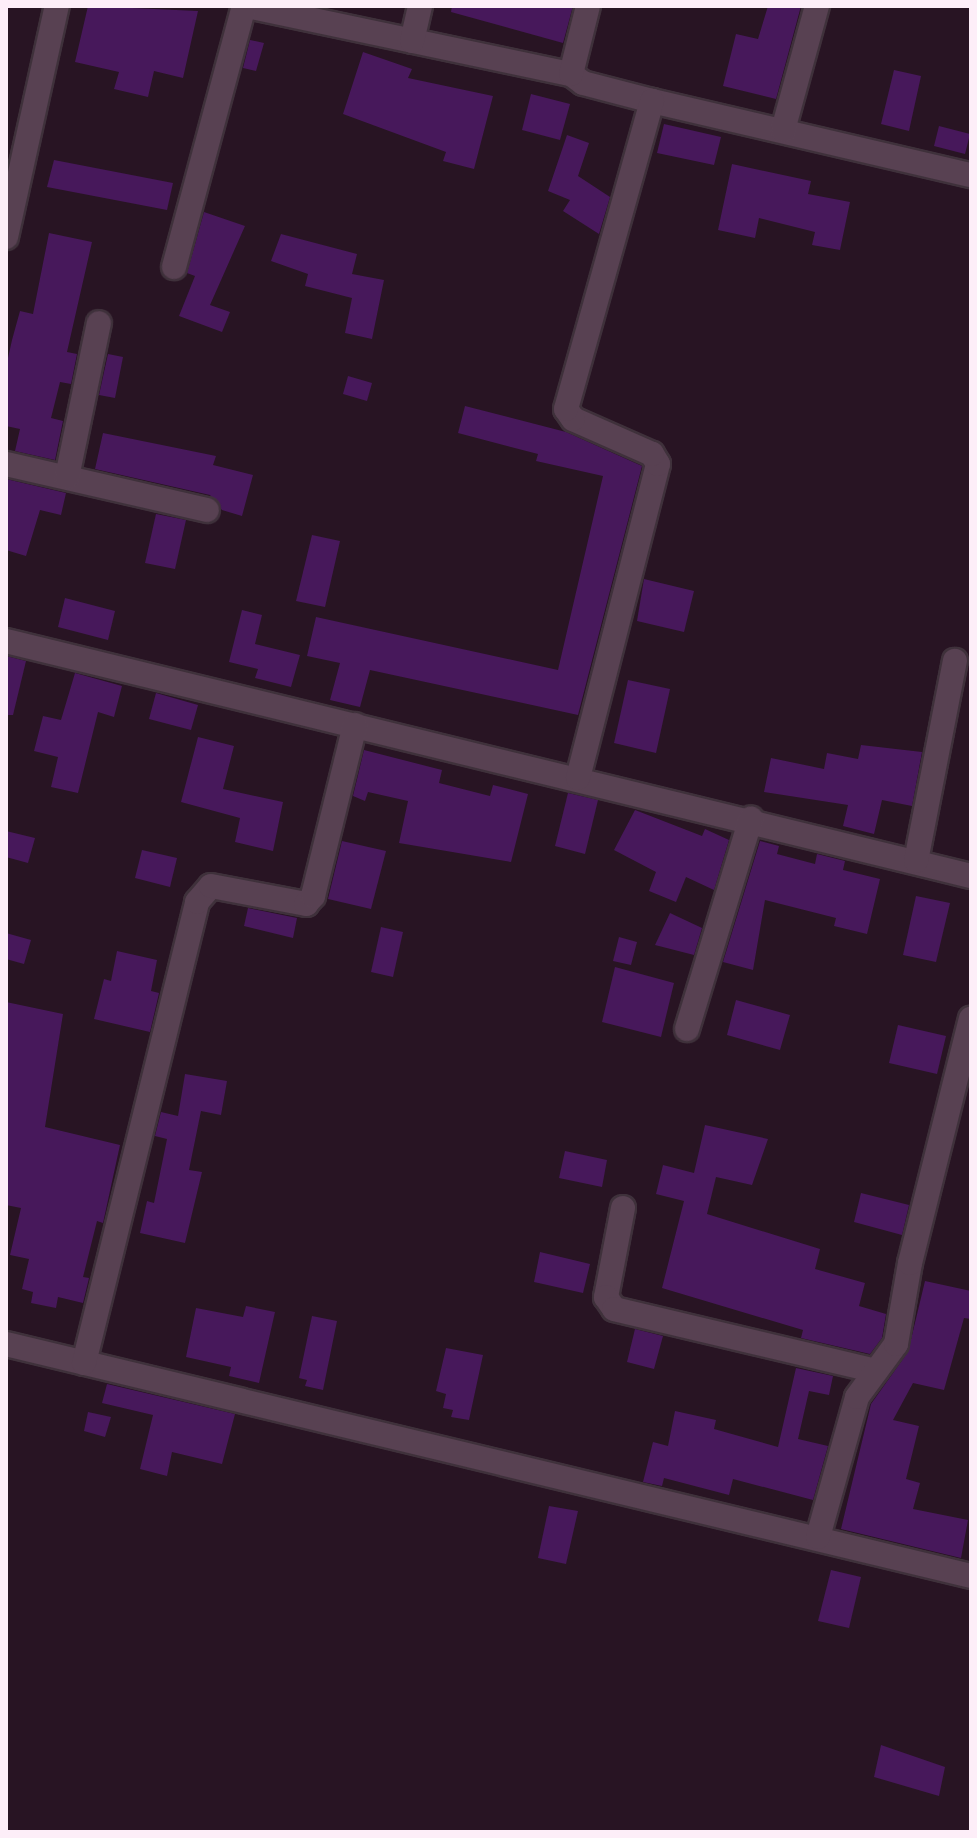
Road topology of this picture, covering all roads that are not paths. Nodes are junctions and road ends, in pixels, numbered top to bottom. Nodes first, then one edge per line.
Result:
1 (57, 6) edge
2 (246, 6) edge
3 (420, 6) edge
4 (588, 6) edge
5 (817, 6) edge
6 (412, 41) junction
7 (571, 74) junction
8 (652, 101) junction
9 (783, 130) junction
10 (971, 175) edge
11 (6, 237) edge
12 (174, 267) dead end
13 (99, 323) dead end
14 (6, 464) edge
15 (67, 477) junction
16 (207, 510) dead end
17 (6, 641) edge
18 (955, 661) dead end
19 (355, 725) junction
20 (578, 778) junction
21 (751, 819) junction
22 (916, 861) junction
23 (971, 876) edge
24 (971, 1019) edge
25 (687, 1029) dead end
26 (623, 1208) dead end
27 (6, 1344) edge
28 (84, 1363) junction
29 (876, 1371) junction
30 (818, 1537) junction
31 (971, 1576) edge

1 - 11 street
2 - 6 street
2 - 12 street
3 - 6 street
4 - 7 street
5 - 9 street
6 - 7 street
7 - 8 street
8 - 9 street
8 - 20 street
9 - 10 street
13 - 15 street
14 - 15 street
15 - 16 street
17 - 19 street
18 - 22 street
19 - 20 street
19 - 28 street
20 - 21 street
21 - 22 street
21 - 25 street
22 - 23 street
24 - 29 street
26 - 29 street
27 - 28 street
28 - 30 street
29 - 30 street
30 - 31 street

